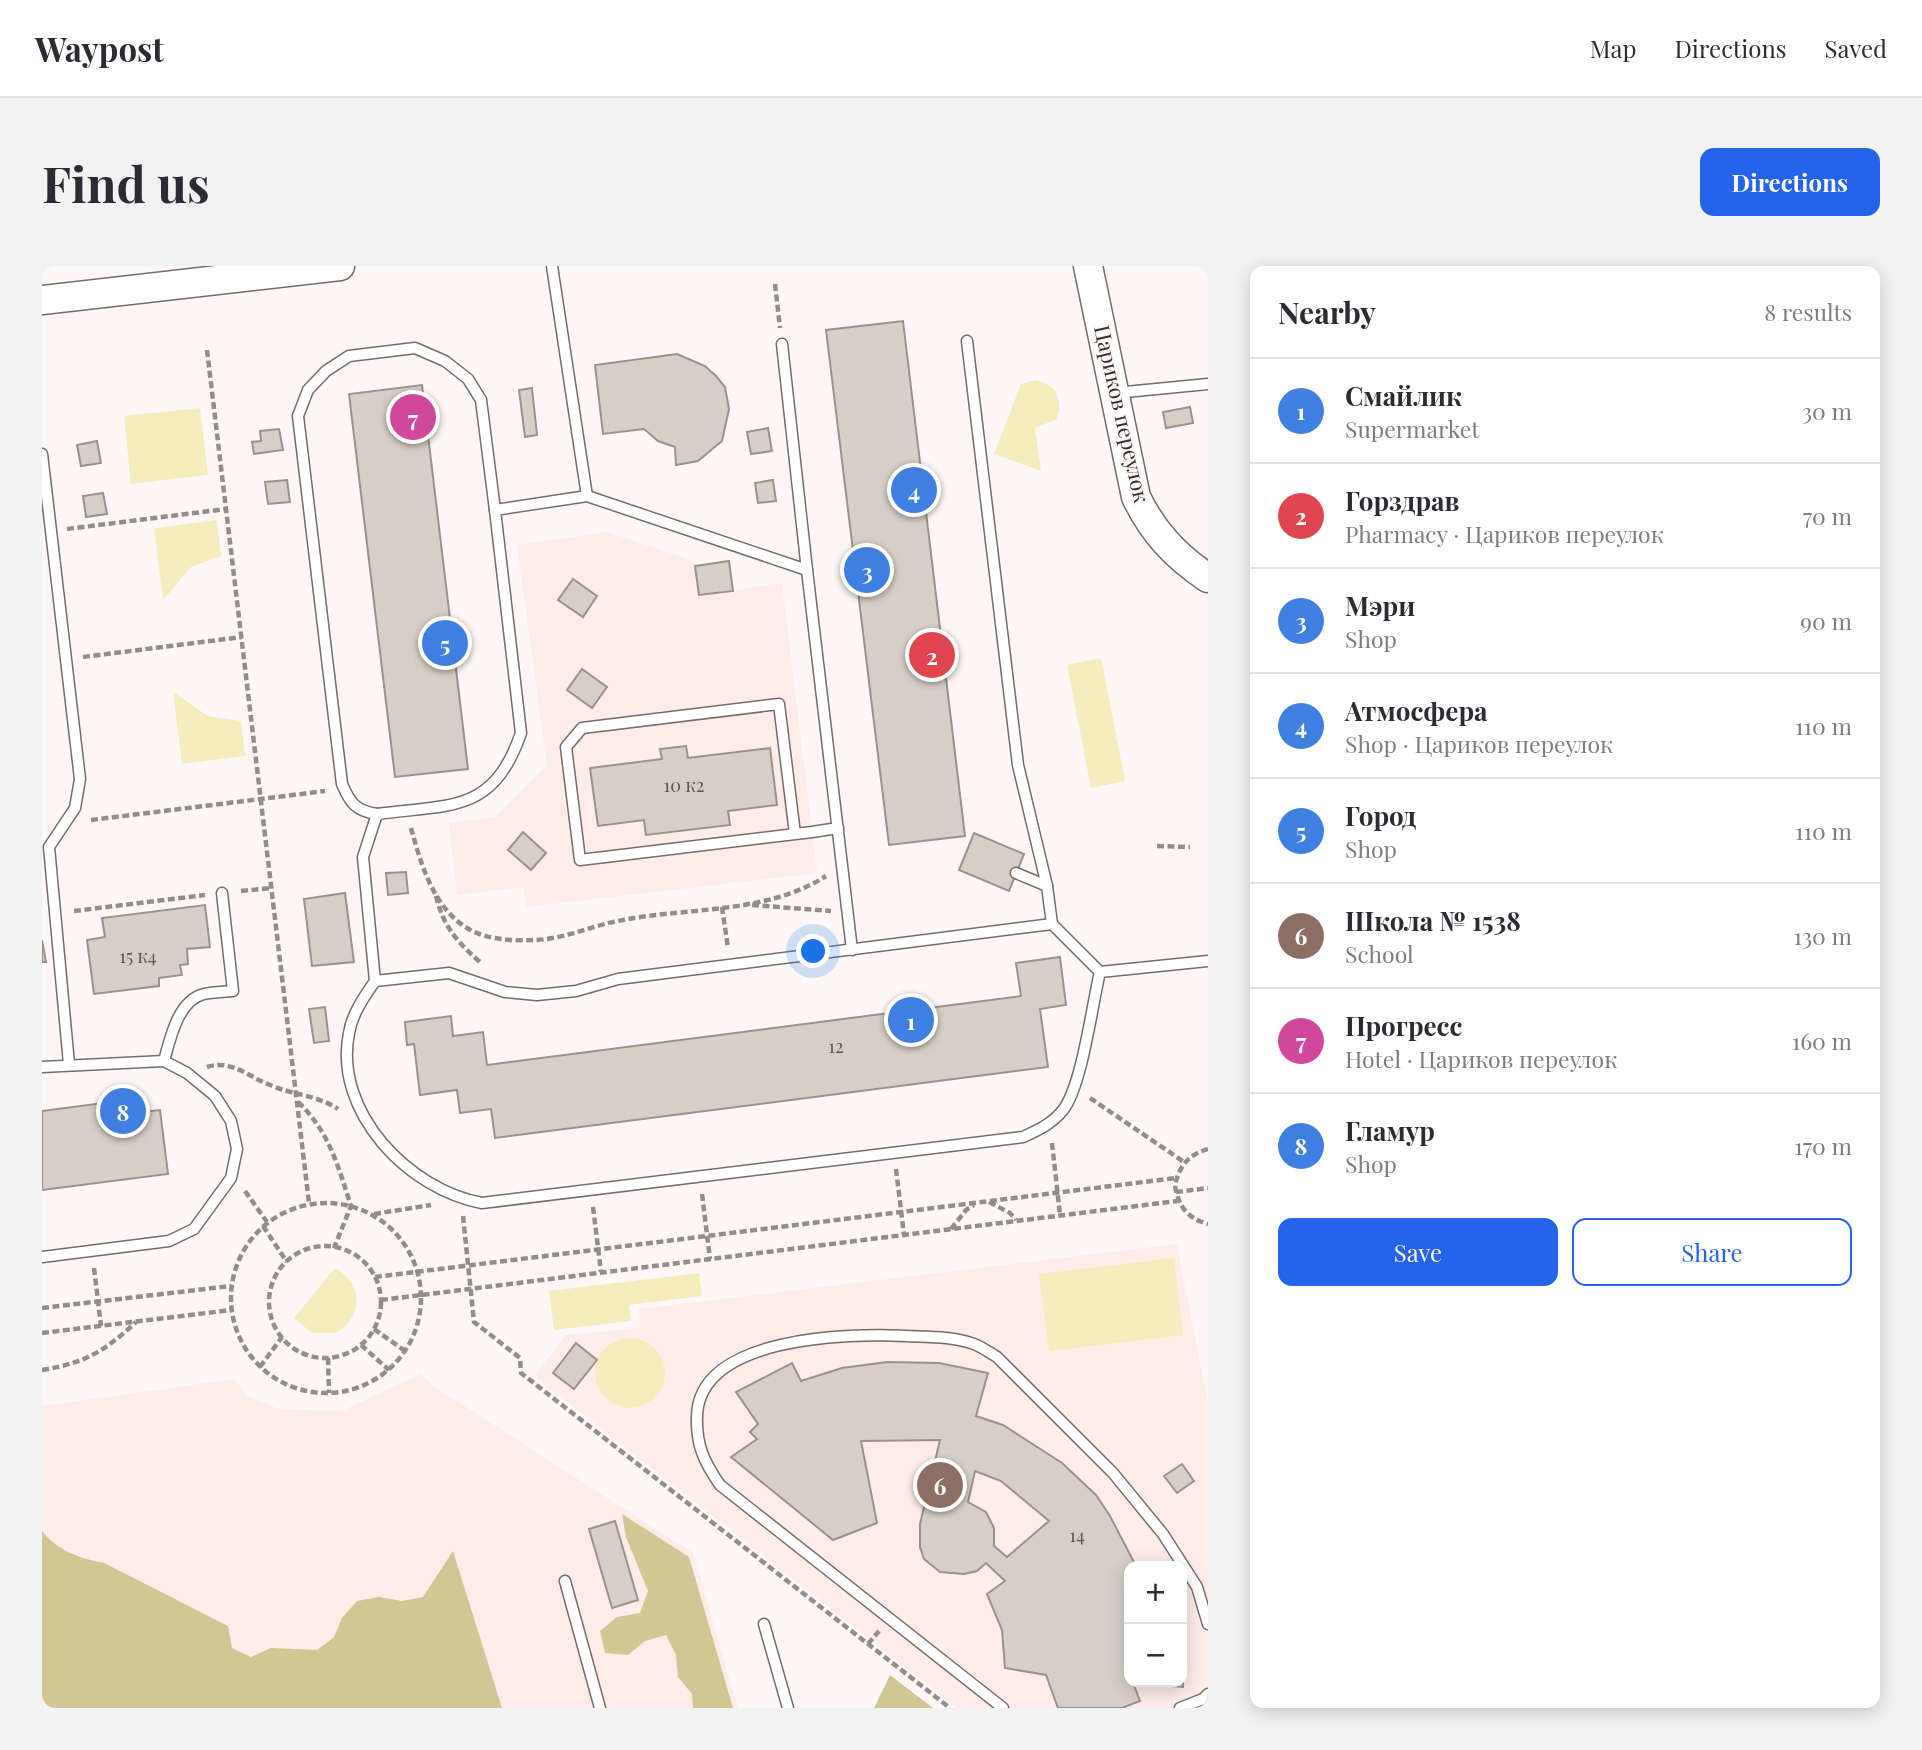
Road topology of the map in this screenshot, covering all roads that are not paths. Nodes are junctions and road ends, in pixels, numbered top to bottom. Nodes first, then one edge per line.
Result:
1 (552, 266) edge
2 (1088, 266) edge
3 (331, 267) edge
4 (42, 300) edge
5 (967, 341) dead end
6 (782, 344) road end
7 (1208, 384) edge
8 (1112, 393) junction
9 (42, 454) edge
10 (587, 496) junction
11 (495, 510) junction
12 (807, 570) junction
13 (1208, 578) edge
14 (377, 814) junction
15 (838, 828) junction
16 (794, 834) junction
17 (46, 847) edge
18 (1016, 873) dead end
19 (1047, 886) junction
20 (222, 893) road end
21 (1052, 924) junction
22 (852, 950) junction
23 (1208, 961) edge
24 (1100, 972) junction
25 (375, 981) junction
26 (164, 1060) junction
27 (69, 1064) junction
28 (42, 1067) edge
29 (42, 1257) edge
30 (565, 1581) dead end
31 (764, 1624) dead end
32 (1208, 1624) edge
33 (1208, 1694) edge
34 (600, 1708) edge
35 (788, 1708) edge
36 (1003, 1708) edge
37 (1180, 1708) edge

1 - 10 lane
2 - 8 street, Цариков переулок
3 - 4 street
5 - 19 lane
6 - 12 lane
7 - 8 lane
8 - 13 street, Цариков переулок
9 - 17 lane
10 - 11 lane
10 - 12 lane
11 - 14 lane
11 - 14 lane
12 - 15 lane
14 - 25 lane
15 - 16 lane
15 - 22 lane
16 - 16 lane
17 - 27 lane
18 - 19 lane
19 - 21 lane
20 - 26 lane
21 - 22 lane
21 - 24 lane
22 - 25 lane
23 - 24 lane
24 - 25 lane
26 - 27 lane
26 - 29 lane
27 - 28 lane
30 - 34 lane
31 - 35 lane
32 - 36 lane
33 - 37 lane

